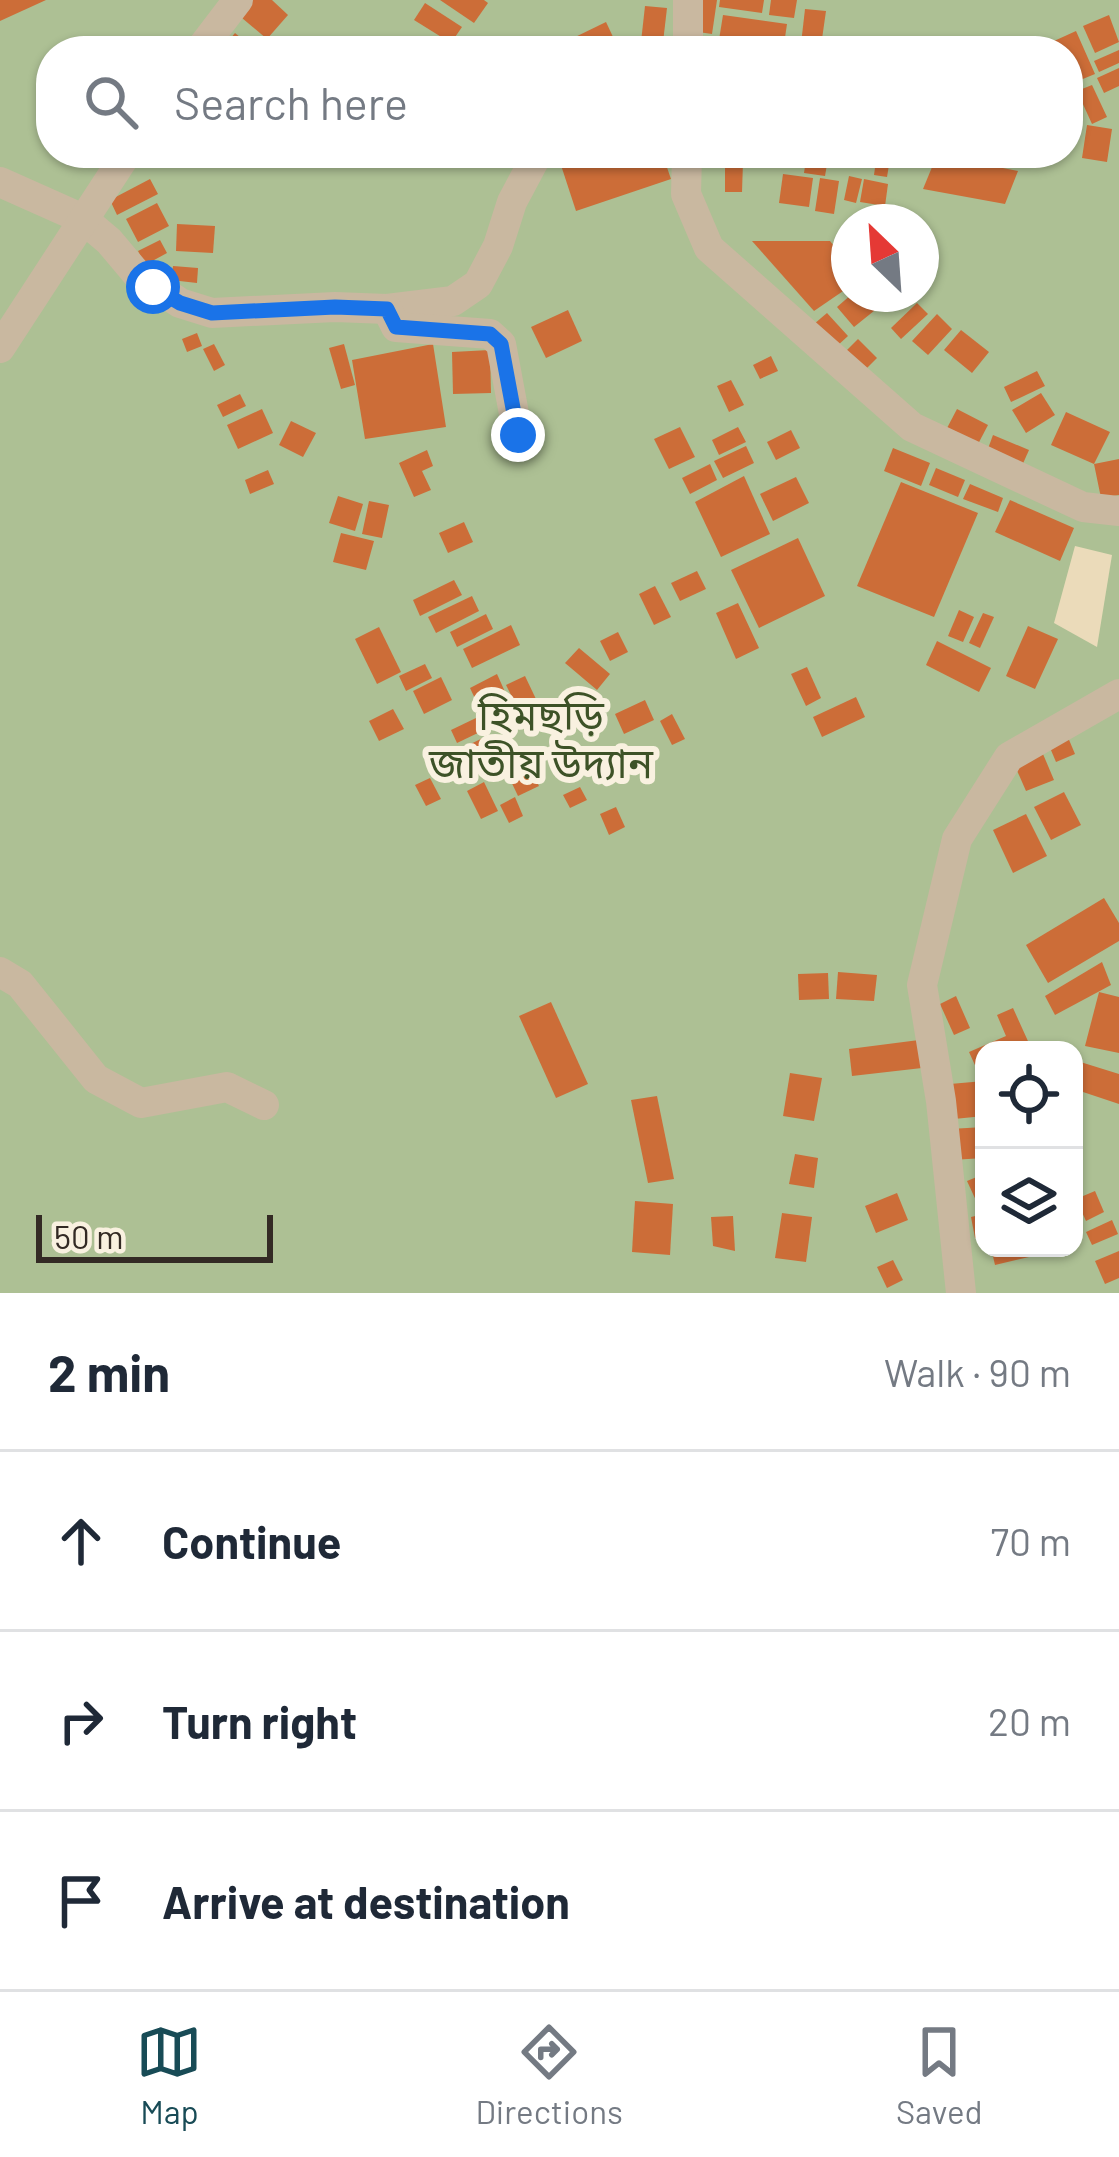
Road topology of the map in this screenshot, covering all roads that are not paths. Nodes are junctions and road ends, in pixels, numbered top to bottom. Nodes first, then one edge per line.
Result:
1 (238, 0) edge
2 (688, 0) edge
3 (210, 36) edge
4 (688, 36) edge
5 (117, 168) edge
6 (530, 168) edge
7 (686, 168) edge
8 (0, 182) edge
9 (83, 219) junction
10 (387, 309) junction
11 (0, 348) edge
12 (518, 435) dead end
13 (1119, 511) edge
14 (1119, 694) edge
15 (0, 972) edge
16 (264, 1106) dead end
17 (961, 1293) edge

1 - 3 street
2 - 4 street
5 - 9 street
6 - 10 street
7 - 13 street
8 - 9 street
9 - 10 street
9 - 11 street
10 - 12 street
14 - 17 street
15 - 16 street

